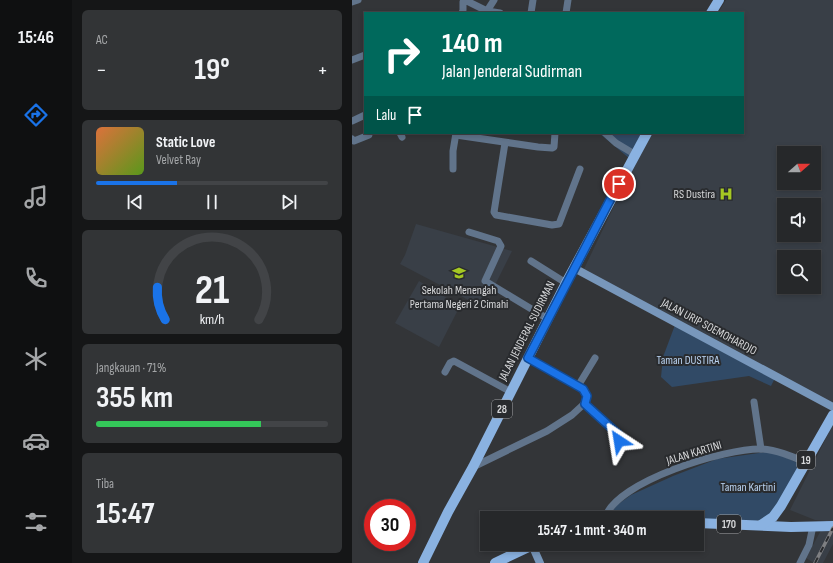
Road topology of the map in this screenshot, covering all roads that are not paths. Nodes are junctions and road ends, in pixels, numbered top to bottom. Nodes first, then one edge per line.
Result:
1 (358, 0) edge
2 (494, 0) edge
3 (533, 0) edge
4 (568, 0) edge
5 (465, 1) edge
6 (716, 1) edge
7 (352, 2) edge
8 (487, 11) junction
9 (462, 12) edge
10 (494, 12) edge
11 (531, 12) edge
12 (566, 12) edge
13 (711, 12) edge
14 (364, 55) edge
15 (352, 60) edge
16 (364, 118) edge
17 (352, 121) edge
18 (369, 134) edge
19 (456, 134) edge
20 (555, 134) edge
21 (606, 134) edge
22 (646, 134) edge
23 (352, 139) edge
24 (505, 143) junction
25 (636, 155) junction
26 (453, 169) dead end
27 (580, 169) dead end
28 (469, 232) dead end
29 (531, 261) dead end
30 (574, 268) junction
31 (566, 283) junction
32 (548, 319) junction
33 (528, 358) junction
34 (595, 358) dead end
35 (446, 372) dead end
36 (578, 386) junction
37 (511, 392) junction
38 (754, 402) dead end
39 (585, 404) junction
40 (833, 408) edge
41 (833, 415) edge
42 (616, 447) dead end
43 (761, 449) junction
44 (805, 462) junction
45 (473, 467) junction
46 (781, 506) junction
47 (608, 511) edge
48 (704, 523) edge
49 (761, 525) junction
50 (813, 526) junction
51 (833, 526) edge
52 (791, 527) junction
53 (430, 550) junction
54 (520, 551) edge
55 (536, 551) edge
56 (423, 563) edge
57 (432, 563) edge
58 (495, 563) edge
59 (540, 563) edge
60 (800, 563) edge

1 - 7 street
2 - 8 street
3 - 11 street
4 - 12 street
5 - 8 street
5 - 9 street
6 - 13 main road
8 - 10 street
14 - 15 street
16 - 17 street
18 - 23 street
19 - 24 street
19 - 26 street
20 - 24 street
21 - 25 street
22 - 25 main road, JALAN JENDERAL SUDIRMAN / 28
24 - 27 street
25 - 30 main road, JALAN JENDERAL SUDIRMAN / 28
28 - 32 street
29 - 31 street
30 - 31 main road, JALAN JENDERAL SUDIRMAN / 28
30 - 40 main road, JALAN URIP SOEMOHARDJO
31 - 32 main road, JALAN JENDERAL SUDIRMAN / 28
32 - 33 main road, JALAN JENDERAL SUDIRMAN / 28
33 - 36 street
33 - 37 main road, JALAN JENDERAL SUDIRMAN / 28
34 - 36 street
35 - 37 street
36 - 39 street
37 - 45 main road, JALAN JENDERAL SUDIRMAN / 28
38 - 43 street
39 - 42 street
39 - 45 street
41 - 44 main road, 19
43 - 44 street, JALAN KARTINI
43 - 47 street, JALAN KARTINI
44 - 46 main road, 19
45 - 53 main road, JALAN JENDERAL SUDIRMAN / 28
46 - 49 main road, 19
46 - 52 main road
48 - 49 main road, 170
49 - 52 main road, 170
50 - 51 main road, 170
50 - 52 main road, 170
50 - 60 street
53 - 56 main road, JALAN JENDERAL SUDIRMAN
53 - 57 main road
54 - 58 main road
55 - 59 main road

